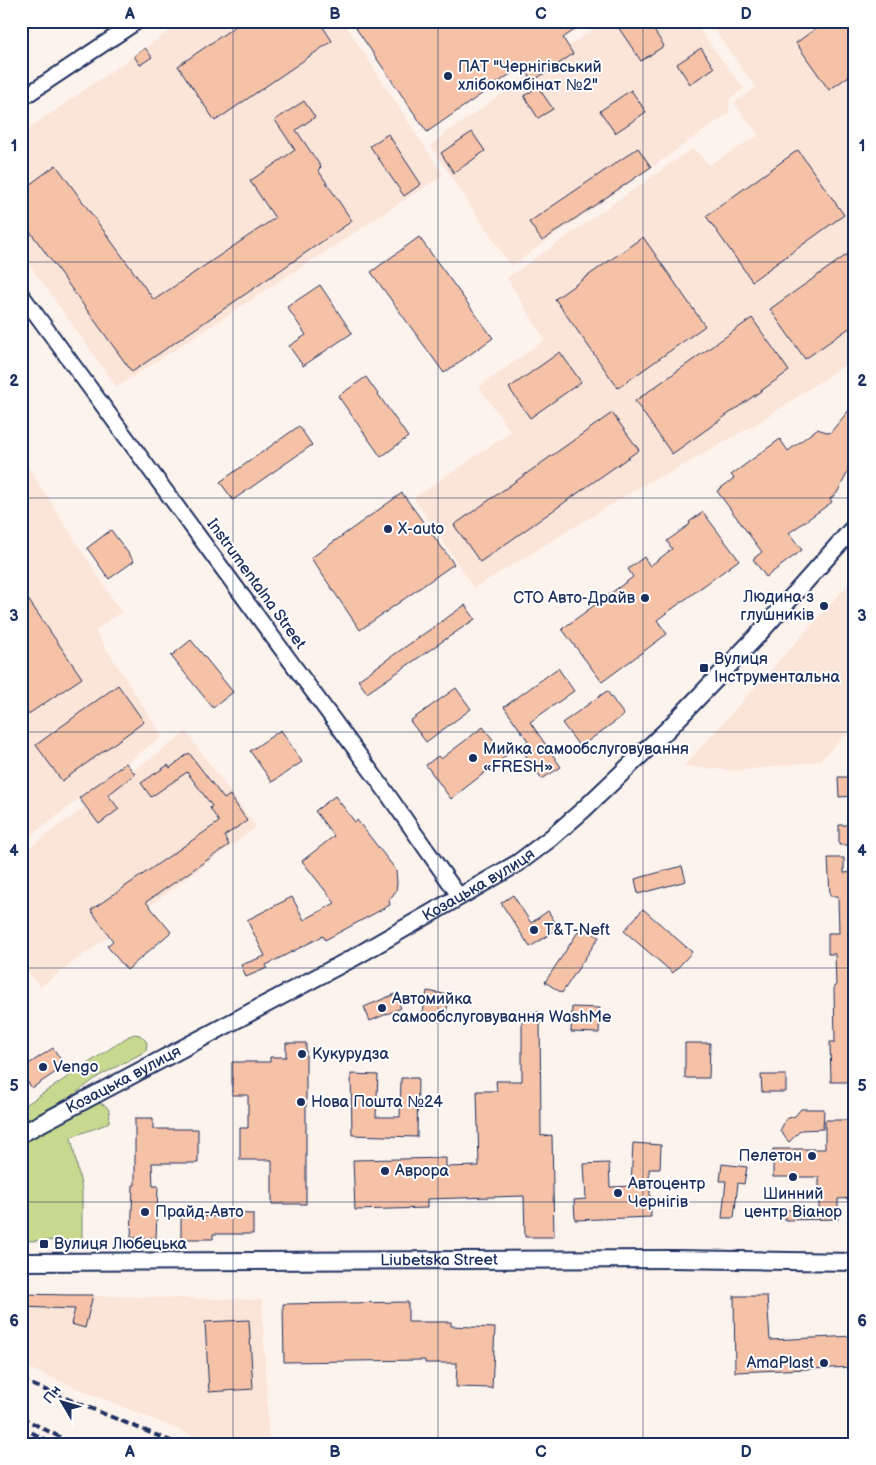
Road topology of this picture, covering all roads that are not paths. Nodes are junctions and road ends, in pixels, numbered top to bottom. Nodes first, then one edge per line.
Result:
1 (138, 21) edge
2 (21, 99) edge
3 (21, 294) edge
4 (855, 526) edge
5 (459, 896) junction
6 (21, 1134) edge
7 (21, 1262) edge
8 (855, 1262) edge

1 - 2 street
3 - 5 street, Instrumentalna Street
4 - 5 main road, Козацька вулиця
5 - 6 main road, Козацька вулиця
7 - 8 main road, Liubetska Street

